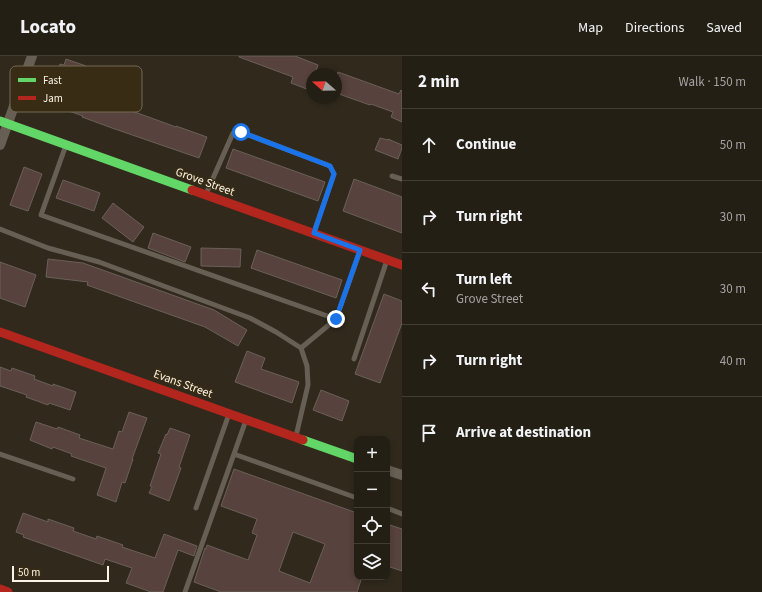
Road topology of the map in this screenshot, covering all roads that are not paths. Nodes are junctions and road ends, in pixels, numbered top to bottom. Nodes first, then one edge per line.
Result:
1 (32, 56) edge
2 (28, 66) edge
3 (10, 109) edge
4 (4, 123) edge
5 (0, 145) edge
6 (66, 145) junction
7 (392, 176) dead end
8 (402, 179) edge
9 (206, 195) junction
10 (0, 229) edge
11 (314, 233) junction
12 (360, 250) junction
13 (388, 260) junction
14 (402, 265) edge
15 (336, 319) junction
16 (0, 332) edge
17 (301, 348) junction
18 (354, 359) dead end
19 (229, 414) junction
20 (246, 420) junction
21 (296, 437) junction
22 (0, 454) edge
23 (234, 454) junction
24 (354, 458) edge
25 (390, 471) edge
26 (402, 476) edge
27 (73, 480) dead end
28 (354, 497) edge
29 (196, 508) dead end
30 (390, 509) edge
31 (402, 514) edge
32 (0, 589) edge
33 (8, 592) edge
34 (185, 592) edge

1 - 2 street
3 - 4 street
4 - 5 street
4 - 6 street, Grove Street
6 - 9 street, Grove Street
6 - 15 lane
7 - 8 lane
9 - 11 street, Grove Street
9 - 11 lane
10 - 17 lane
11 - 12 street, Grove Street
12 - 13 street, Grove Street
12 - 15 lane
13 - 14 street, Grove Street
13 - 18 lane
15 - 17 lane
16 - 19 street, Evans Street
17 - 21 lane
19 - 20 street, Evans Street
19 - 29 lane
20 - 21 street, Evans Street
20 - 23 lane
21 - 24 street, Evans Street
22 - 27 lane
23 - 28 lane
23 - 34 lane
25 - 26 street
30 - 31 lane
32 - 33 street

